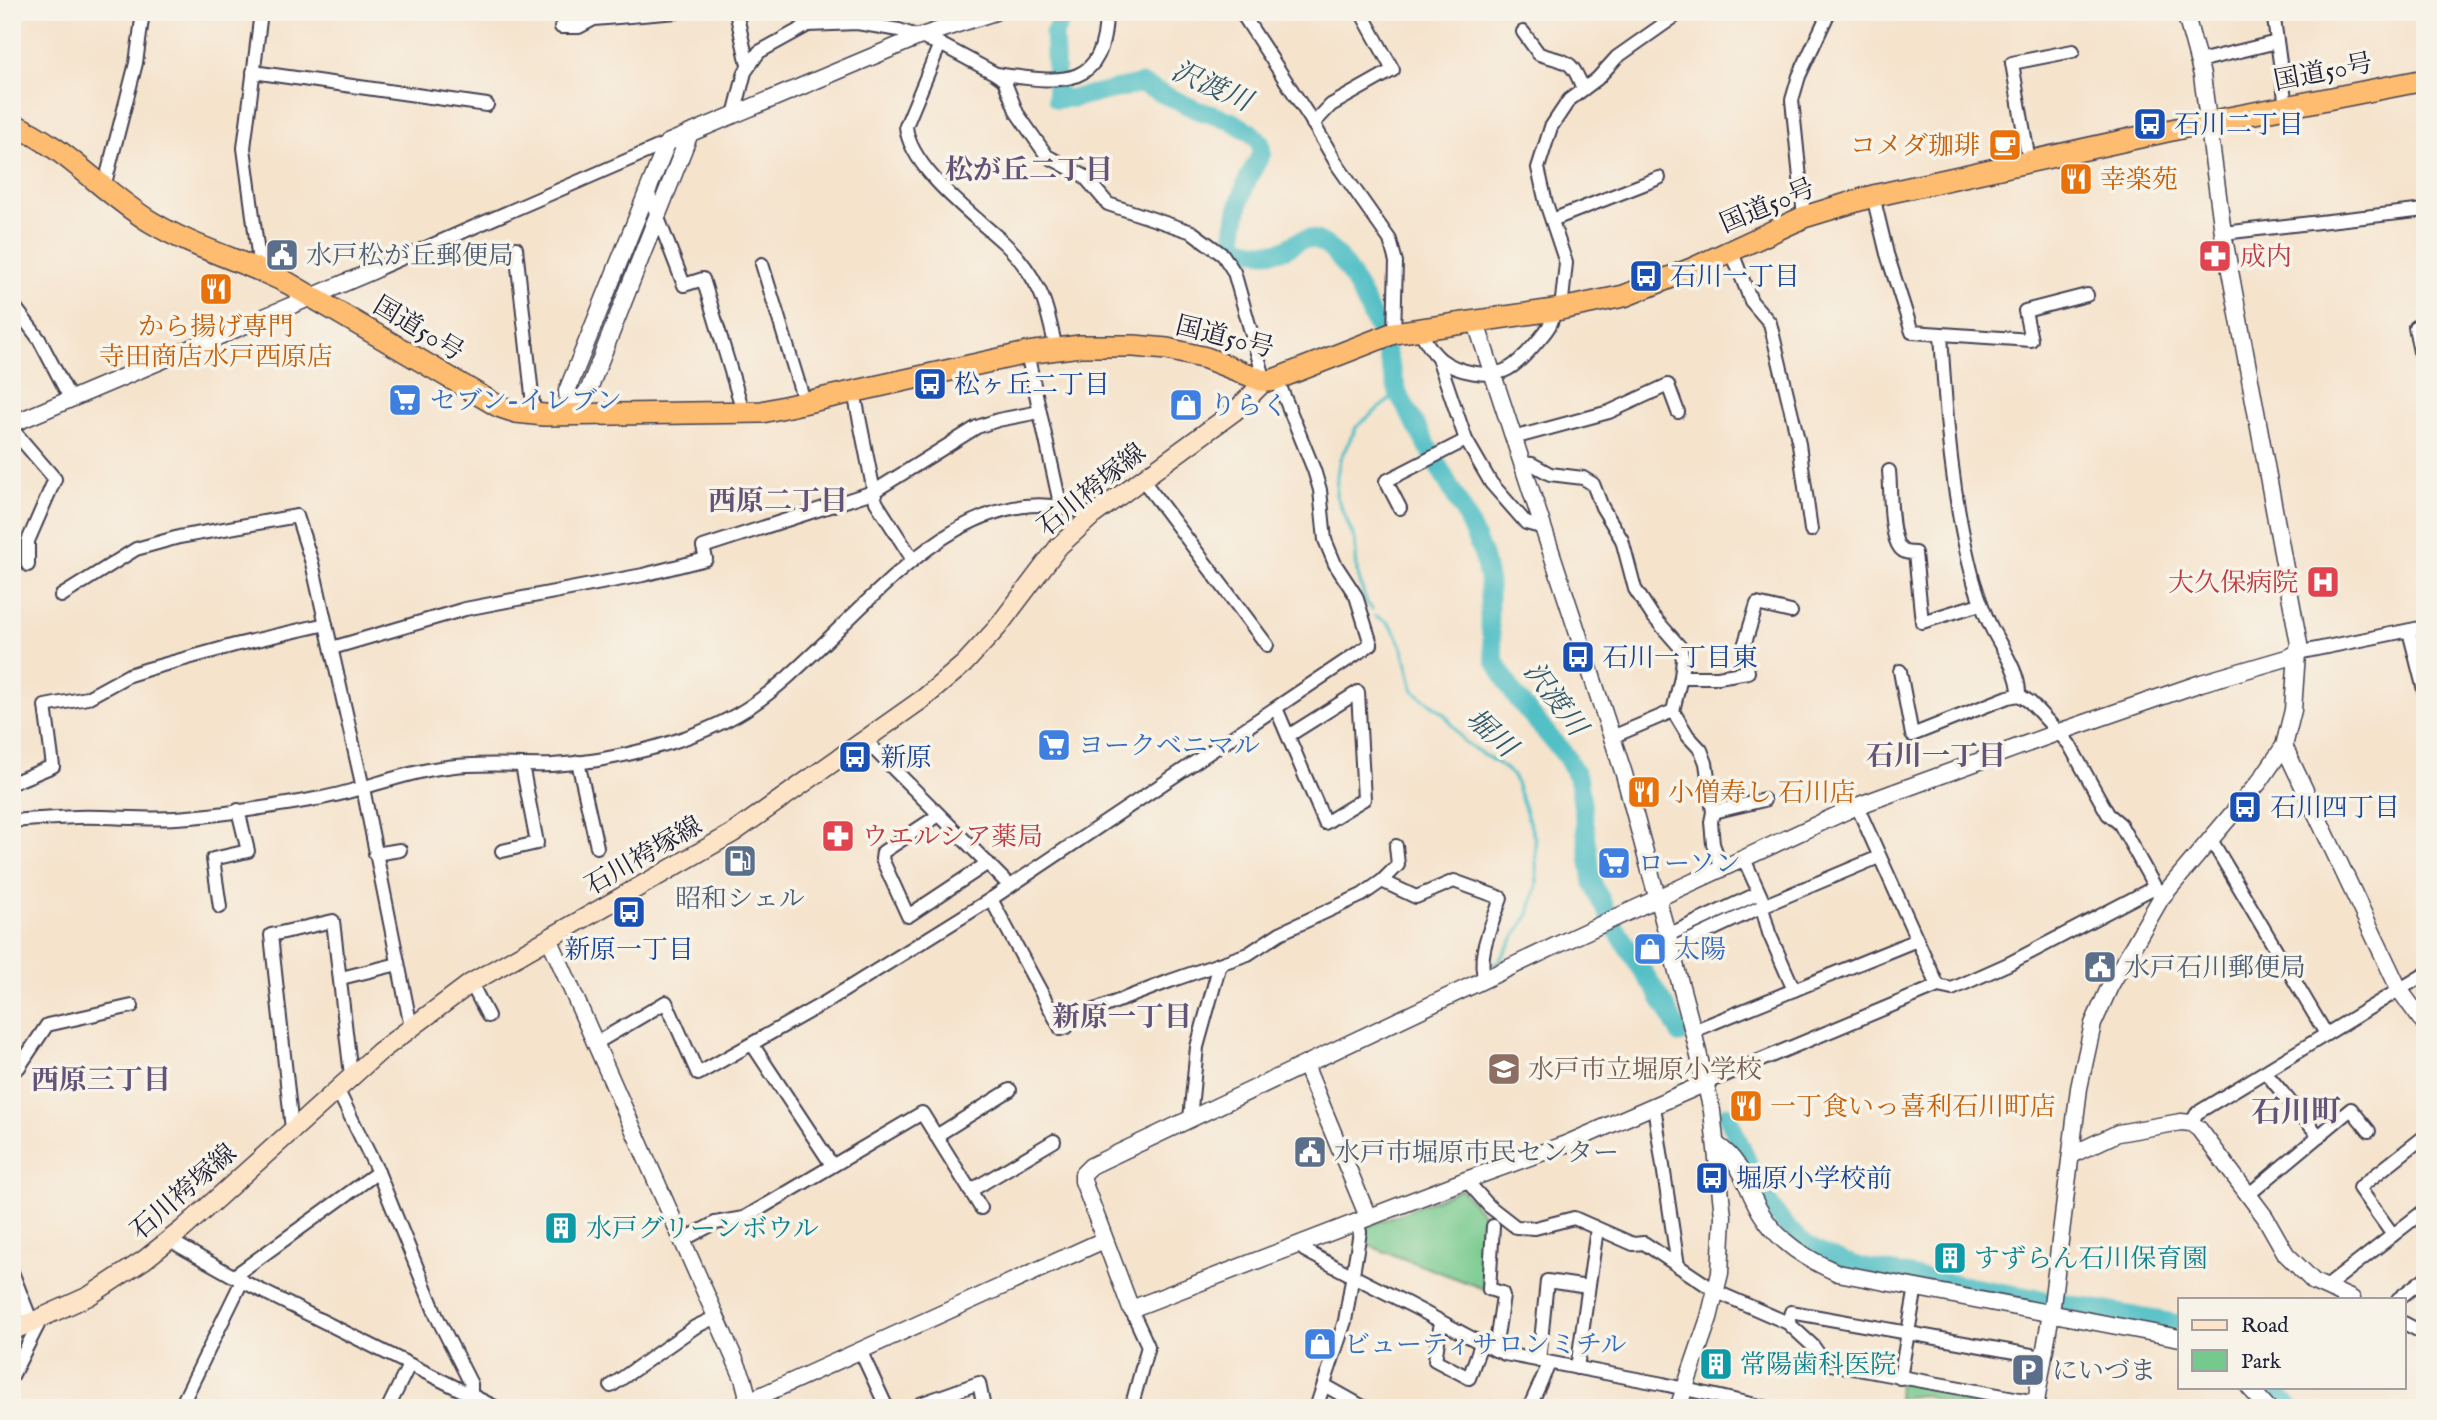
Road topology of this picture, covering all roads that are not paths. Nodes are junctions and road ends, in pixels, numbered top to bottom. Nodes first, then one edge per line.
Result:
1 (143, 12) edge
2 (261, 12) edge
3 (677, 12) edge
4 (736, 12) edge
5 (797, 12) edge
6 (995, 12) edge
7 (1106, 12) edge
8 (1241, 12) edge
9 (1361, 12) edge
10 (1681, 12) edge
11 (1829, 12) edge
12 (2205, 12) edge
13 (2273, 12) edge
14 (2185, 14) edge
15 (808, 25) junction
16 (561, 27) dead end
17 (1523, 32) dead end
18 (921, 36) junction
19 (2277, 42) junction
20 (940, 44) junction
21 (2073, 51) dead end
22 (2199, 61) junction
23 (748, 65) junction
24 (253, 72) junction
25 (996, 74) junction
26 (2425, 80) edge
27 (1583, 89) junction
28 (487, 105) dead end
29 (2286, 106) junction
30 (734, 115) junction
31 (2208, 122) junction
32 (12, 124) edge
33 (1313, 124) junction
34 (690, 133) junction
35 (667, 143) junction
36 (2029, 161) junction
37 (1659, 178) dead end
38 (104, 187) junction
39 (649, 192) dead end
40 (1872, 196) junction
41 (2425, 210) edge
42 (658, 216) junction
43 (1804, 217) junction
44 (1552, 220) junction
45 (2223, 233) junction
46 (516, 248) dead end
47 (1731, 250) junction
48 (762, 264) dead end
49 (260, 269) junction
50 (375, 270) joint
51 (2087, 295) dead end
52 (314, 297) junction
53 (12, 303) edge
54 (1558, 310) junction
55 (1475, 320) junction
56 (2425, 326) edge
57 (1419, 328) junction
58 (1394, 333) junction
59 (1941, 334) junction
60 (1056, 348) junction
61 (1027, 353) junction
62 (1438, 358) junction
63 (1492, 373) junction
64 (2425, 377) edge
65 (1271, 380) junction
66 (854, 392) junction
67 (71, 400) junction
68 (805, 404) junction
69 (1039, 412) junction
70 (1678, 412) dead end
71 (530, 414) junction
72 (741, 414) junction
73 (569, 415) junction
74 (12, 427) edge
75 (1513, 438) junction
76 (1466, 440) junction
77 (1522, 463) junction
78 (1889, 471) dead end
79 (1142, 479) junction
80 (873, 492) junction
81 (1061, 508) junction
82 (1401, 508) dead end
83 (1092, 516) junction
84 (1544, 528) junction
85 (1811, 530) dead end
86 (913, 560) junction
87 (28, 565) dead end
88 (61, 596) dead end
89 (1980, 604) junction
90 (1791, 612) dead end
91 (326, 625) junction
92 (2425, 627) edge
93 (2409, 631) junction
94 (1267, 645) dead end
95 (332, 648) junction
96 (2297, 653) junction
97 (1900, 671) dead end
98 (1681, 677) junction
99 (2425, 694) edge
100 (2019, 695) junction
101 (1276, 708) junction
102 (1673, 711) junction
103 (2059, 732) junction
104 (1288, 736) junction
105 (1612, 737) junction
106 (865, 740) junction
107 (2284, 746) junction
108 (578, 762) junction
109 (522, 765) junction
110 (12, 783) edge
111 (363, 788) junction
112 (1764, 800) dead end
113 (1857, 806) junction
114 (237, 810) junction
115 (1713, 812) junction
116 (939, 815) junction
117 (12, 821) edge
118 (2210, 838) junction
119 (1396, 846) dead end
120 (597, 847) dead end
121 (400, 850) dead end
122 (502, 851) dead end
123 (375, 855) junction
124 (1879, 857) junction
125 (1744, 859) junction
126 (988, 863) junction
127 (1722, 868) junction
128 (1382, 881) junction
129 (1009, 885) junction
130 (1759, 892) junction
131 (2158, 892) junction
132 (1658, 898) junction
133 (991, 899) junction
134 (1764, 906) junction
135 (220, 907) dead end
136 (549, 938) junction
137 (1917, 940) junction
138 (1670, 942) junction
139 (398, 964) junction
140 (1220, 964) junction
141 (2425, 974) edge
142 (341, 978) junction
143 (1485, 979) junction
144 (471, 983) junction
145 (1938, 986) junction
146 (2399, 989) junction
147 (1794, 990) junction
148 (132, 1006) dead end
149 (488, 1016) dead end
150 (2425, 1025) edge
151 (411, 1027) junction
152 (1693, 1031) junction
153 (2326, 1034) junction
154 (596, 1043) junction
155 (752, 1044) junction
156 (1305, 1065) junction
157 (12, 1072) edge
158 (2265, 1072) junction
159 (351, 1075) junction
160 (1706, 1083) junction
161 (337, 1089) junction
162 (1010, 1090) dead end
163 (1654, 1106) junction
164 (1190, 1119) junction
165 (2191, 1123) junction
166 (292, 1129) junction
167 (2369, 1131) dead end
168 (936, 1136) junction
169 (2319, 1136) junction
170 (2425, 1136) edge
171 (1054, 1141) dead end
172 (1717, 1145) junction
173 (2071, 1155) junction
174 (832, 1165) junction
175 (378, 1172) junction
176 (1466, 1180) junction
177 (970, 1191) junction
178 (2248, 1195) junction
179 (981, 1208) dead end
180 (2425, 1210) edge
181 (1363, 1219) junction
182 (1493, 1226) dead end
183 (1597, 1229) junction
184 (2393, 1235) junction
185 (169, 1240) junction
186 (683, 1240) junction
187 (1104, 1240) junction
188 (1299, 1244) junction
189 (1678, 1266) junction
190 (12, 1272) edge
191 (1352, 1276) junction
192 (2425, 1278) edge
193 (238, 1279) junction
194 (1588, 1287) junction
195 (1916, 1287) junction
196 (2325, 1288) junction
197 (1717, 1292) junction
198 (2350, 1298) edge
199 (2399, 1298) edge
200 (2052, 1304) junction
201 (1131, 1309) junction
202 (716, 1317) junction
203 (36, 1321) junction
204 (1441, 1322) junction
205 (1788, 1323) junction
206 (2406, 1324) edge
207 (12, 1331) edge
208 (1908, 1333) junction
209 (2425, 1334) edge
210 (2178, 1337) edge
211 (1481, 1344) junction
212 (860, 1349) junction
213 (1495, 1350) junction
214 (2042, 1357) junction
215 (1544, 1362) junction
216 (409, 1365) junction
217 (1577, 1368) junction
218 (12, 1376) edge
219 (1899, 1378) junction
220 (1324, 1385) junction
221 (611, 1386) dead end
222 (1684, 1388) junction
223 (2250, 1388) edge
224 (471, 1394) junction
225 (1717, 1402) edge
226 (2036, 1405) edge
227 (751, 1406) edge
228 (916, 1406) edge
229 (180, 1408) edge
230 (387, 1408) edge
231 (497, 1408) edge
232 (887, 1408) edge
233 (984, 1408) edge
234 (1131, 1408) edge
235 (1316, 1408) edge
236 (1365, 1408) edge
237 (1530, 1408) edge
238 (1678, 1408) edge
239 (1769, 1408) edge
240 (2268, 1408) edge

1 - 38 street
2 - 24 street
3 - 16 street
4 - 23 street
5 - 15 street
6 - 18 street
7 - 25 street
8 - 33 street
9 - 33 street
10 - 27 street
11 - 43 street
12 - 14 street
13 - 19 street
14 - 22 street
15 - 18 street
15 - 23 street
17 - 27 street
18 - 20 street
18 - 30 street
19 - 22 street
19 - 29 street
20 - 25 street
20 - 60 street
21 - 36 street
22 - 31 street
23 - 30 street
24 - 28 street
24 - 49 street
25 - 65 street
26 - 29 highway, 国道50号
27 - 44 street
29 - 31 highway, 国道50号
30 - 34 street
31 - 36 highway, 国道50号
31 - 45 street
32 - 38 highway, 国道50号
33 - 58 street
34 - 35 street
34 - 42 street
35 - 50 street
35 - 73 street
36 - 40 highway, 国道50号
37 - 44 street
38 - 49 highway, 国道50号
39 - 42 street
40 - 43 highway, 国道50号
40 - 59 street
41 - 45 street
42 - 72 street
42 - 73 street
43 - 47 highway, 国道50号
44 - 54 street
45 - 96 street
46 - 71 street
47 - 54 highway, 国道50号
47 - 85 street
48 - 68 street
49 - 52 highway, 国道50号
50 - 52 street
51 - 59 street
52 - 67 street
52 - 71 highway, 国道50号
53 - 67 street
54 - 55 highway, 国道50号
54 - 63 street
55 - 57 highway, 国道50号
55 - 63 street
56 - 64 street
57 - 58 highway, 国道50号
57 - 62 street
58 - 65 highway, 国道50号
59 - 89 street
60 - 61 highway, 国道50号
60 - 65 highway, 国道50号
61 - 66 highway, 国道50号
61 - 69 street
62 - 63 street
62 - 76 street
63 - 75 street
65 - 79 main road, 石川袴塚線
65 - 101 street
66 - 68 highway, 国道50号
66 - 80 street
67 - 74 street
68 - 72 highway, 国道50号
69 - 80 street
69 - 81 street
70 - 75 street
71 - 73 highway, 国道50号
72 - 73 highway, 国道50号
74 - 87 street
75 - 77 street
76 - 82 street
76 - 84 street
77 - 84 street
77 - 98 street
78 - 89 street
79 - 83 main road, 石川袴塚線
79 - 94 street
80 - 86 street
80 - 95 street
81 - 83 street
81 - 86 street
83 - 106 main road, 石川袴塚線
84 - 105 street
86 - 108 street
88 - 91 street
89 - 100 street
90 - 98 street
91 - 95 street
91 - 110 street
92 - 93 street
93 - 96 street
93 - 99 street
95 - 111 street
96 - 103 street
96 - 107 street
97 - 100 street
98 - 102 street
100 - 103 street
101 - 104 street
101 - 129 street
102 - 105 street
102 - 115 street
103 - 113 street
103 - 131 street
104 - 104 street
105 - 132 street
106 - 116 street
106 - 136 main road, 石川袴塚線
107 - 118 street
107 - 146 street
108 - 109 street
108 - 120 street
109 - 111 street
109 - 122 street
111 - 114 street
111 - 123 street
112 - 115 street
113 - 124 street
113 - 125 street
114 - 117 street
114 - 135 street
115 - 127 street
116 - 126 street
116 - 126 street
118 - 131 street
118 - 153 street
119 - 128 street
121 - 123 street
123 - 139 street
124 - 134 street
124 - 137 street
125 - 127 street
125 - 130 street
126 - 129 street
127 - 132 street
128 - 140 street
128 - 143 street
129 - 133 street
130 - 134 street
130 - 138 street
131 - 145 street
131 - 173 street
132 - 138 street
132 - 143 street
133 - 140 street
133 - 155 street
134 - 138 street
134 - 147 street
136 - 144 main road, 石川袴塚線
136 - 154 street
137 - 145 street
137 - 147 street
138 - 152 street
139 - 142 street
139 - 151 street
140 - 164 street
141 - 146 street
142 - 159 street
142 - 166 street
143 - 156 street
144 - 149 street
144 - 151 main road, 石川袴塚線
145 - 160 street
146 - 150 street
146 - 153 street
147 - 152 street
148 - 157 street
151 - 159 main road, 石川袴塚線
152 - 160 street
153 - 158 street
154 - 155 street
154 - 186 street
155 - 174 street
156 - 164 street
156 - 181 street
158 - 165 street
158 - 169 street
159 - 161 main road, 石川袴塚線
160 - 163 street
160 - 172 street
161 - 166 main road, 石川袴塚線
161 - 175 street
162 - 168 street
163 - 176 street
163 - 189 street
164 - 187 street
165 - 173 street
165 - 178 street
166 - 185 main road, 石川袴塚線
167 - 169 street
168 - 174 street
168 - 177 street
169 - 178 street
170 - 184 street
171 - 177 street
172 - 195 street
172 - 197 street
173 - 200 street
174 - 186 street
175 - 193 street
175 - 224 street
176 - 181 street
176 - 183 street
177 - 179 street
178 - 196 street
180 - 184 street
181 - 188 street
181 - 191 street
182 - 213 street
183 - 189 street
183 - 194 street
184 - 196 street
185 - 193 street
185 - 203 main road, 石川袴塚線
186 - 202 street
187 - 201 street
187 - 212 street
188 - 191 street
188 - 201 street
189 - 197 street
190 - 203 street
191 - 204 street
191 - 220 street
192 - 199 street
193 - 216 street
193 - 229 street
194 - 215 street
194 - 217 street
195 - 200 street
195 - 208 street
196 - 198 street
197 - 205 street
197 - 222 street
200 - 210 street
200 - 214 street
201 - 234 street
202 - 221 street
202 - 227 street
203 - 207 main road, 石川袴塚線
203 - 218 street
204 - 211 street
204 - 211 street
205 - 208 street
205 - 219 street
206 - 209 street
208 - 214 street
208 - 219 street
211 - 213 street
212 - 227 street
212 - 232 street
213 - 215 street
214 - 226 street
215 - 217 street
215 - 237 street
216 - 224 street
216 - 230 street
217 - 222 street
219 - 226 street
220 - 235 street
220 - 236 street
222 - 225 street
222 - 238 street
223 - 240 street
224 - 231 street
225 - 239 street
228 - 233 street

